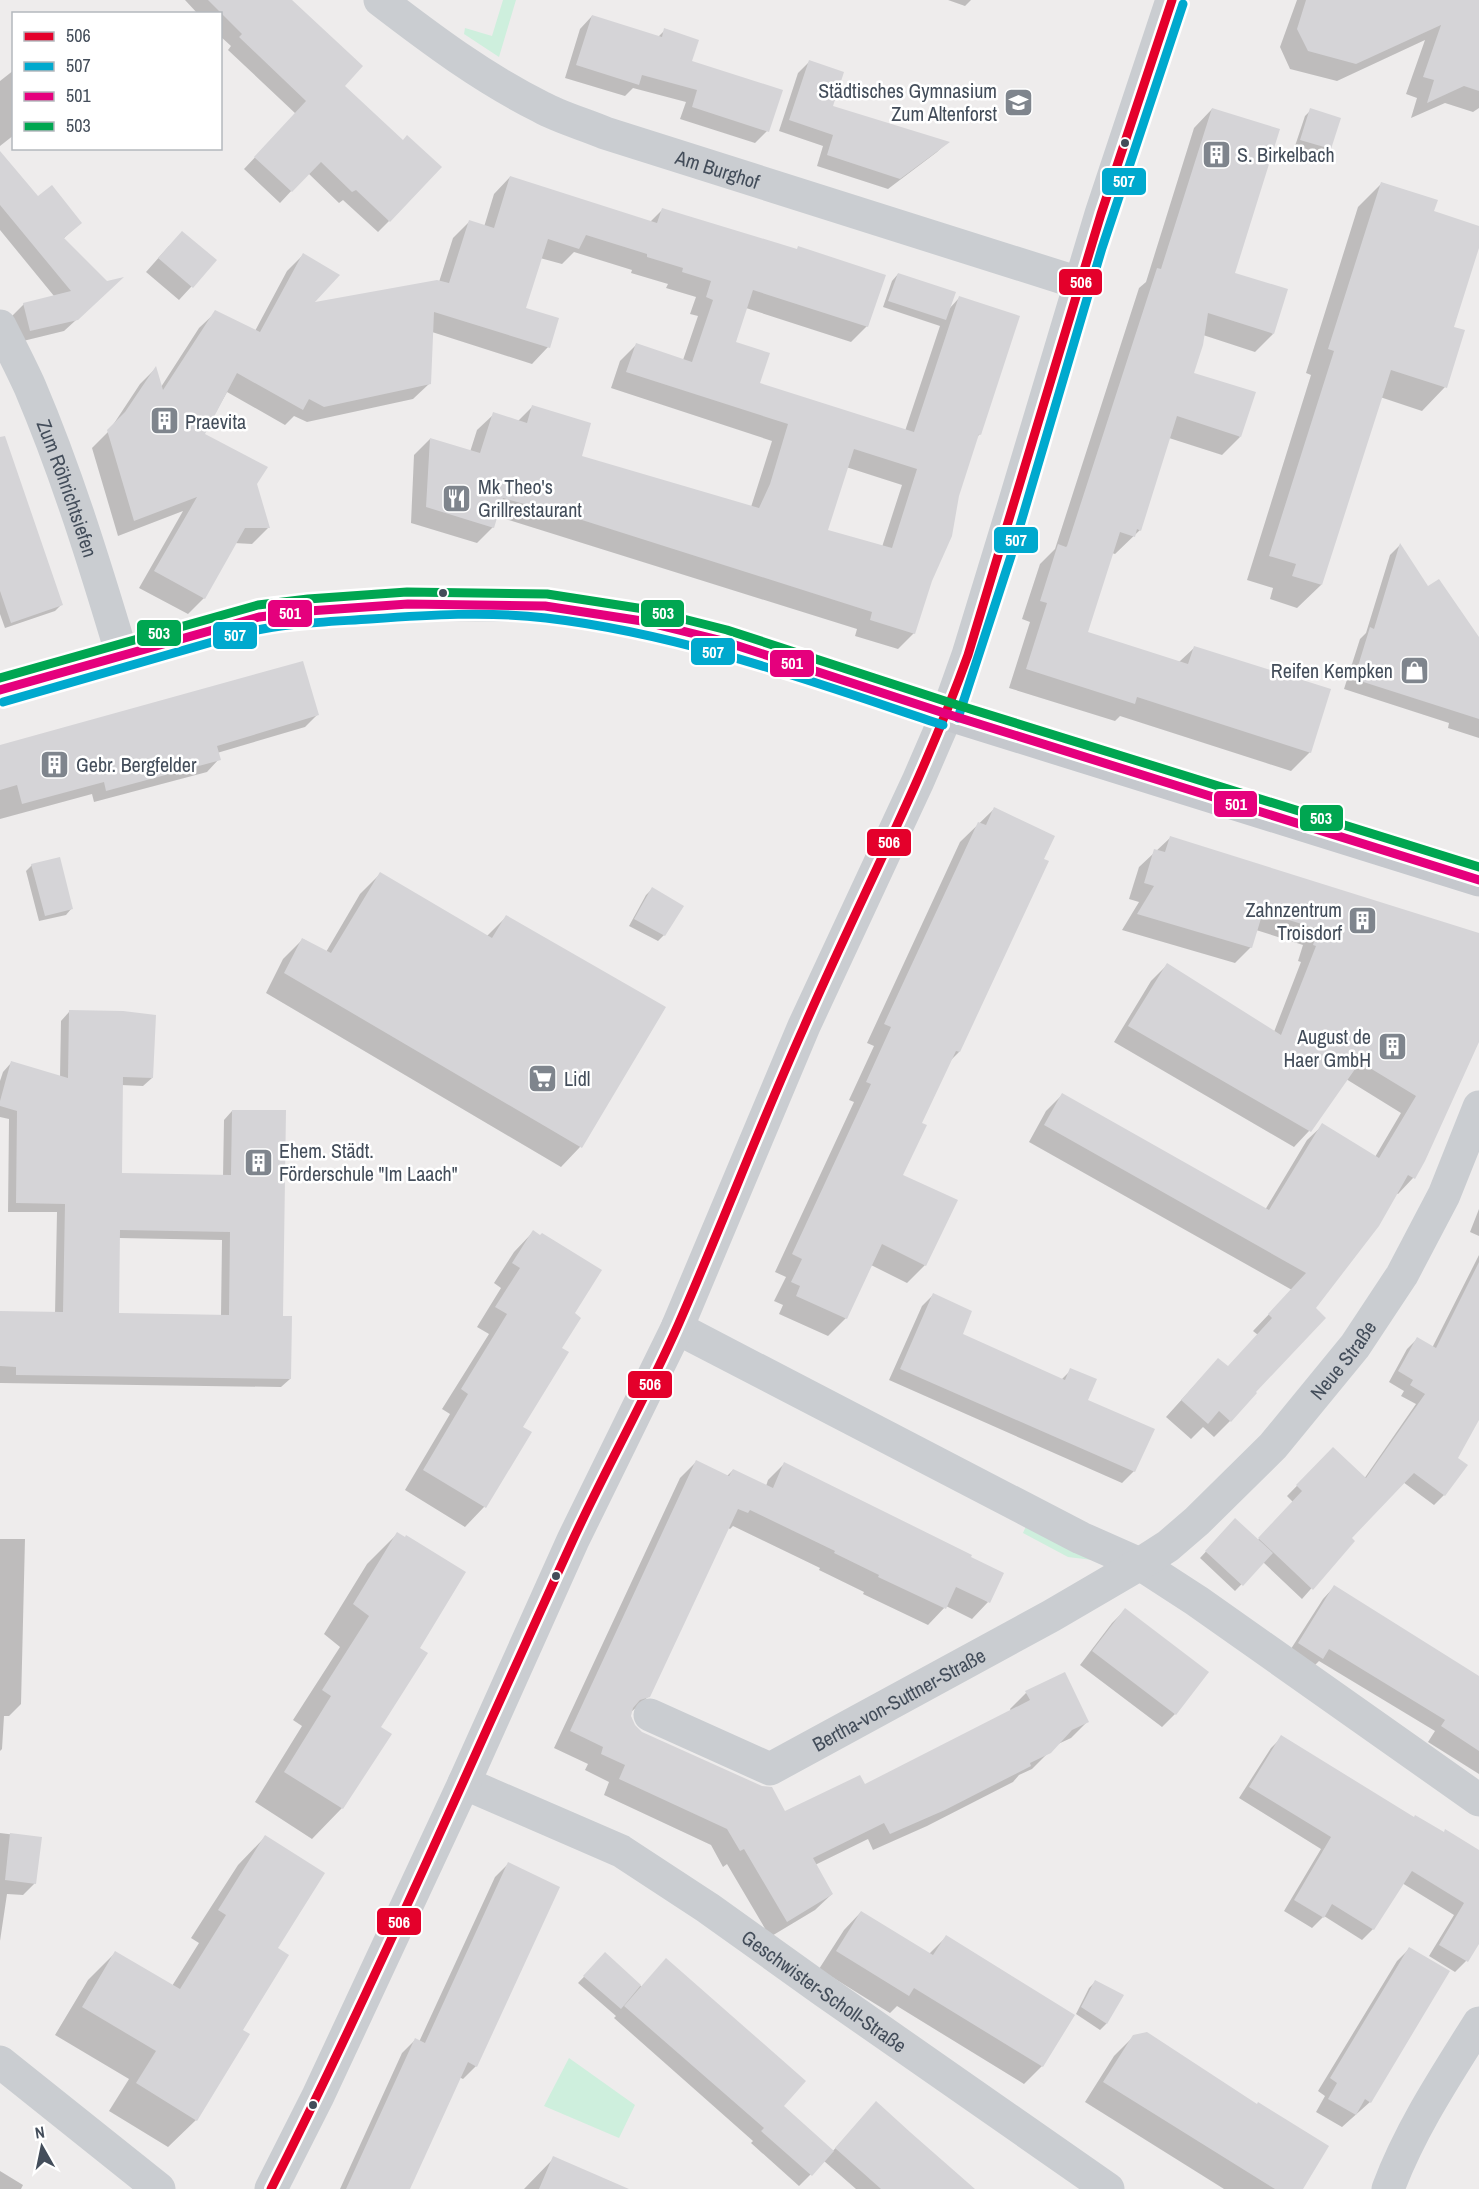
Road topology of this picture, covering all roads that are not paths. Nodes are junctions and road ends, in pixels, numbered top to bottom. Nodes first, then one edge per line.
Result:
1 (380, 0) edge
2 (1172, 0) edge
3 (1079, 284) junction
4 (0, 326) edge
5 (122, 656) junction
6 (0, 690) edge
7 (947, 714) junction
8 (1479, 880) edge
9 (1479, 1107) edge
10 (677, 1328) junction
11 (1140, 1564) junction
12 (650, 1715) dead end
13 (464, 1783) junction
14 (1479, 1800) edge
15 (1479, 2023) edge
16 (0, 2062) edge
17 (159, 2189) edge
18 (271, 2189) edge
19 (1108, 2189) edge
20 (1388, 2189) edge

1 - 3 street, Am Burghof
2 - 3 street
3 - 7 street
4 - 5 street, Zum Röhrichtsiefen
5 - 6 main road
5 - 7 main road
7 - 8 main road
7 - 10 street
9 - 11 street, Neue Straße
10 - 11 street
10 - 13 street
11 - 12 street, Bertha-von-Suttner-Straße
11 - 14 street
13 - 18 street
13 - 19 street, Geschwister-Scholl-Straße
15 - 20 street
16 - 17 street

